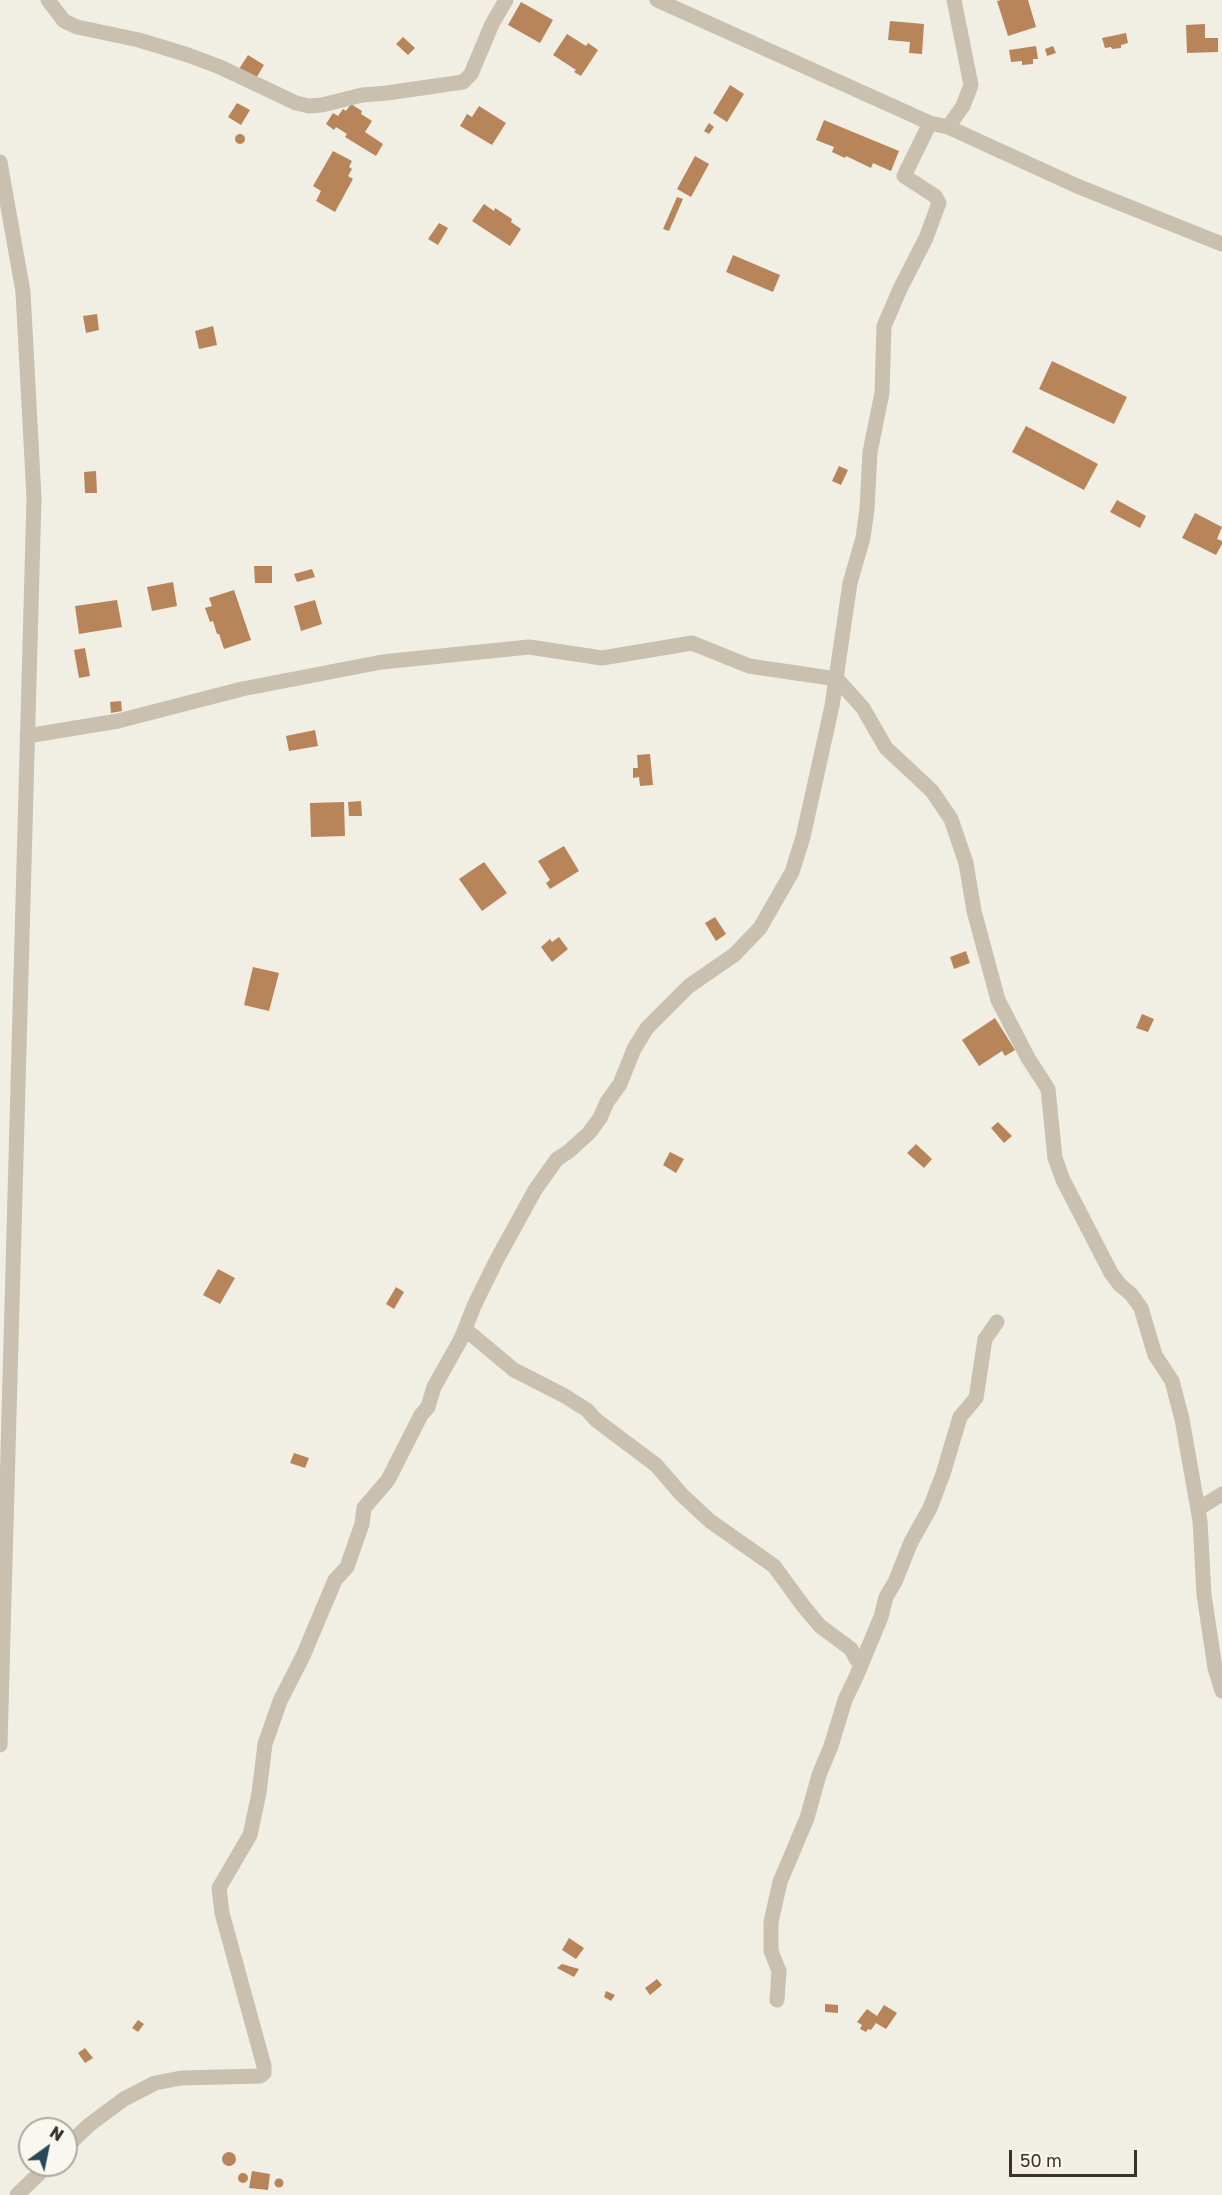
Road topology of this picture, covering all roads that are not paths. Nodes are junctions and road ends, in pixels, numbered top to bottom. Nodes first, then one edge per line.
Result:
1 (48, 0) edge
2 (506, 0) edge
3 (657, 0) edge
4 (954, 0) edge
5 (930, 123) junction
6 (948, 127) junction
7 (0, 162) edge
8 (1222, 244) edge
9 (837, 679) junction
10 (27, 736) junction
11 (997, 1322) dead end
12 (465, 1329) junction
13 (1222, 1494) edge
14 (1198, 1509) junction
15 (861, 1664) junction
16 (1222, 1691) edge
17 (0, 1746) edge
18 (777, 2000) dead end
19 (78, 2136) edge
20 (36, 2177) edge
21 (17, 2195) edge

1 - 2 street
3 - 5 street
4 - 6 street
5 - 6 street
5 - 9 street
6 - 8 street
7 - 10 street
9 - 10 street
9 - 12 street
9 - 14 street
10 - 17 street
11 - 15 street
12 - 15 street
12 - 19 street
13 - 14 street
14 - 16 street
15 - 18 street
20 - 21 street

